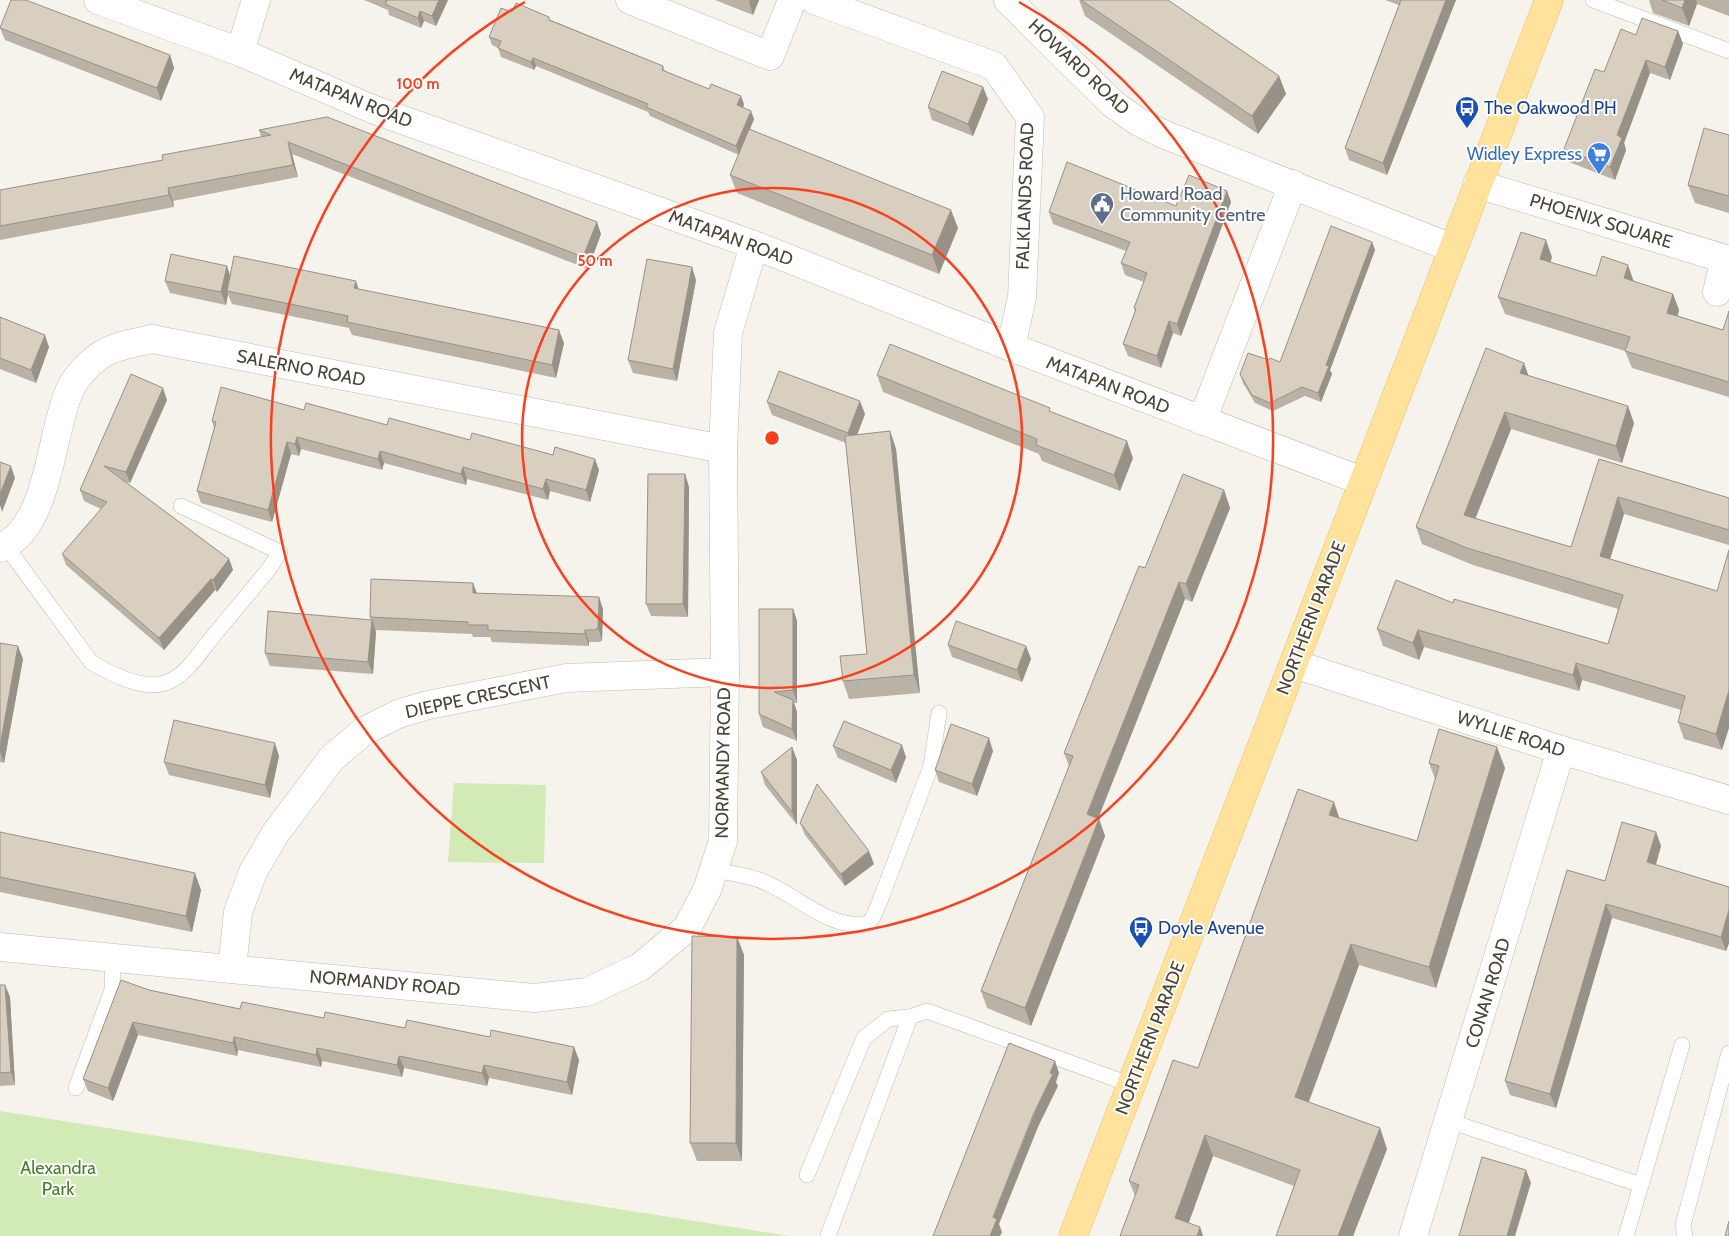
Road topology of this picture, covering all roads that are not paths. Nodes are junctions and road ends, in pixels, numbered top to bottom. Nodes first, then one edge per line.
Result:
1 (98, 0) edge
2 (256, 0) edge
3 (630, 0) edge
4 (792, 0) edge
5 (814, 0) edge
6 (1008, 0) edge
7 (1549, 0) edge
8 (1593, 0) edge
9 (1729, 51) edge
10 (240, 52) junction
11 (1293, 184) junction
12 (1477, 184) junction
13 (754, 245) junction
14 (1452, 248) junction
15 (1727, 259) edge
16 (1717, 292) dead end
17 (1011, 347) junction
18 (1202, 421) junction
19 (723, 449) junction
20 (1362, 481) junction
21 (181, 506) dead end
22 (2, 546) edge
23 (1294, 664) junction
24 (725, 672) junction
25 (939, 713) dead end
26 (1561, 750) junction
27 (1729, 800) edge
28 (714, 870) junction
29 (0, 947) edge
30 (113, 958) junction
31 (232, 969) junction
32 (910, 1017) junction
33 (1682, 1045) dead end
34 (1729, 1053) edge
35 (1132, 1084) junction
36 (76, 1088) dead end
37 (1449, 1121) junction
38 (807, 1175) dead end
39 (1641, 1185) junction
40 (828, 1236) edge
41 (1073, 1236) edge
42 (1413, 1236) edge
43 (1626, 1236) edge
44 (1685, 1236) edge

1 - 10 street, MATAPAN ROAD
2 - 10 street
3 - 4 street
5 - 17 street, FALKLANDS ROAD
6 - 11 street, HOWARD ROAD
7 - 12 main road, NORTHERN PARADE
8 - 9 lane
10 - 13 street, MATAPAN ROAD
11 - 14 street, HOWARD ROAD
11 - 18 street
12 - 14 main road, NORTHERN PARADE
12 - 15 street, PHOENIX SQUARE
13 - 17 street, MATAPAN ROAD
13 - 19 street, NORMANDY ROAD
14 - 20 main road, NORTHERN PARADE
15 - 16 street, PHOENIX SQUARE
17 - 18 street, MATAPAN ROAD
18 - 20 street, MATAPAN ROAD
19 - 22 street, SALERNO ROAD
19 - 24 street, NORMANDY ROAD
20 - 23 main road, NORTHERN PARADE
21 - 22 lane
23 - 26 street, WYLLIE ROAD
23 - 35 main road, NORTHERN PARADE
24 - 28 street, NORMANDY ROAD
24 - 31 street, DIEPPE CRESCENT
25 - 28 lane
26 - 27 street, WYLLIE ROAD
26 - 37 street, CONAN ROAD
28 - 31 street, NORMANDY ROAD
29 - 30 street, NORMANDY ROAD
30 - 31 street, NORMANDY ROAD
30 - 36 lane
32 - 35 lane
32 - 38 lane
32 - 40 lane
33 - 39 lane
34 - 44 lane
35 - 41 main road, NORTHERN PARADE
37 - 39 lane
37 - 42 street, CONAN ROAD
39 - 43 lane

